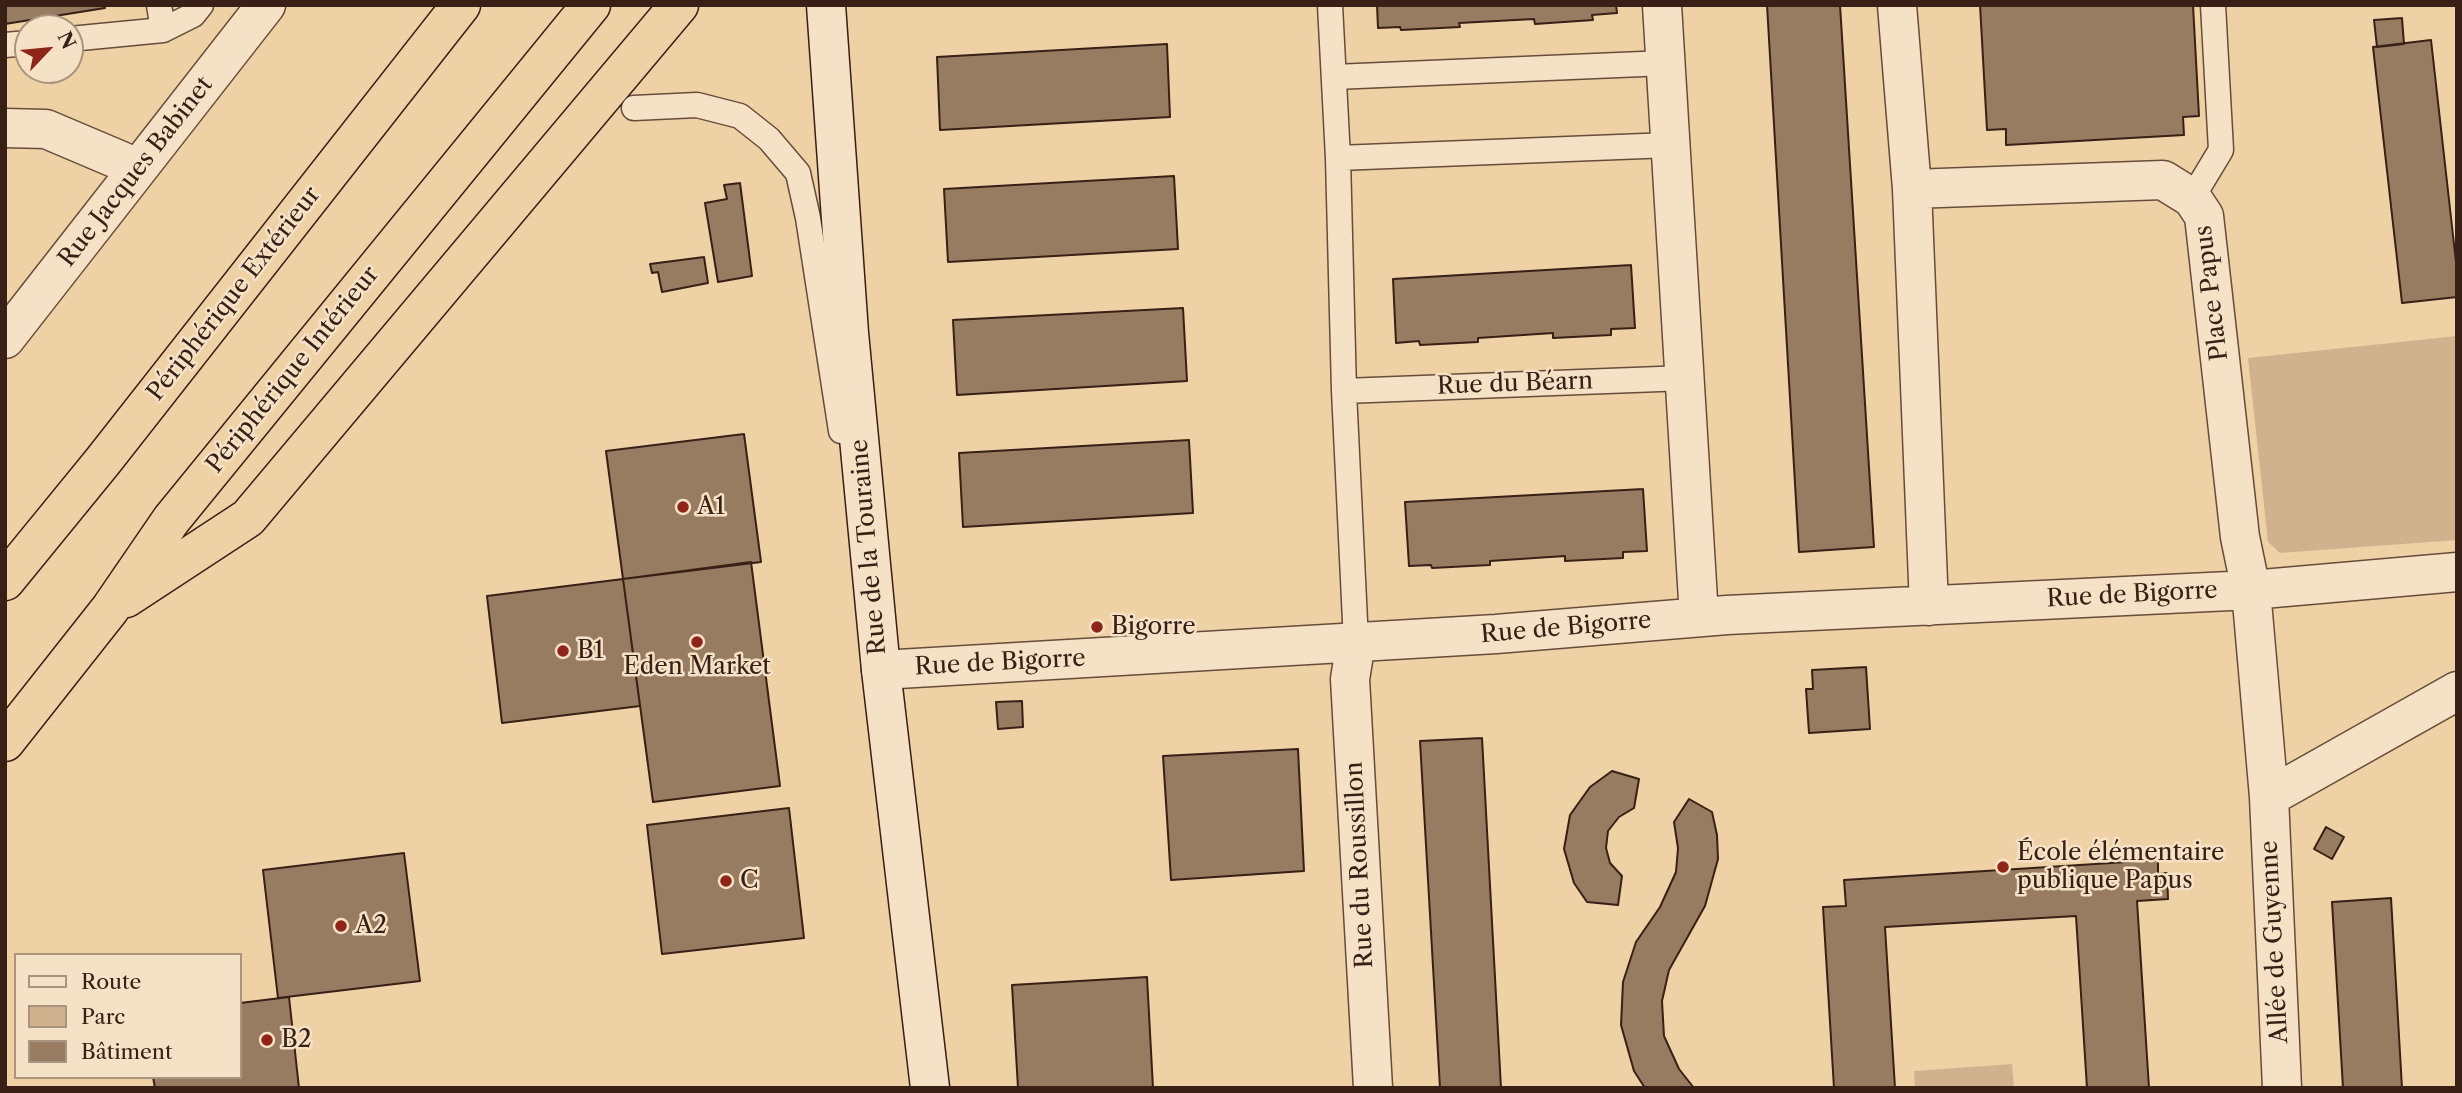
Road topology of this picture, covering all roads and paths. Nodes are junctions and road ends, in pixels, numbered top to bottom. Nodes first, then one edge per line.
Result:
1 (159, 5) edge
2 (201, 5) edge
3 (266, 5) edge
4 (461, 5) edge
5 (591, 5) edge
6 (679, 5) edge
7 (825, 5) edge
8 (1330, 5) edge
9 (1662, 5) edge
10 (1898, 5) edge
11 (2213, 5) edge
12 (163, 30) junction
13 (84, 38) edge
14 (1666, 63) junction
15 (1334, 77) junction
16 (634, 108) dead end
17 (5, 128) edge
18 (1670, 145) junction
19 (1338, 158) junction
20 (138, 168) junction
21 (1912, 188) junction
22 (2192, 198) junction
23 (5, 339) edge
24 (1686, 378) junction
25 (1344, 391) junction
26 (2457, 572) edge
27 (5, 581) edge
28 (2251, 590) junction
29 (1929, 606) junction
30 (110, 609) junction
31 (1699, 617) junction
32 (1356, 642) junction
33 (880, 670) junction
34 (2457, 691) edge
35 (5, 742) edge
36 (2269, 797) junction
37 (930, 1088) edge
38 (1373, 1088) edge
39 (2282, 1088) edge

1 - 12 lane
2 - 12 lane
3 - 20 street, Rue Jacques Babinet
4 - 27 highway, Périphérique Extérieur
5 - 30 highway, Périphérique Intérieur
6 - 30 highway
7 - 33 street, Rue de la Touraine
8 - 15 lane
9 - 14 street
10 - 21 street
11 - 22 lane
12 - 13 lane
14 - 15 lane
14 - 18 street
15 - 19 lane
16 - 33 lane
17 - 20 street
18 - 19 lane
18 - 24 street
19 - 25 lane
20 - 23 street, Rue Jacques Babinet
21 - 22 street, Place Papus
21 - 29 street
22 - 28 street, Place Papus
24 - 25 lane, Rue du Béarn
24 - 31 street
25 - 32 lane
26 - 28 street
28 - 29 street, Rue de Bigorre
28 - 36 street, Allée de Guyenne
29 - 31 street, Rue de Bigorre
30 - 35 highway, Périphérique Intérieur
31 - 32 street, Rue de Bigorre
32 - 33 street, Rue de Bigorre
32 - 38 street, Rue du Roussillon
33 - 37 street, Rue de la Touraine
34 - 36 street
36 - 39 street, Allée de Guyenne

